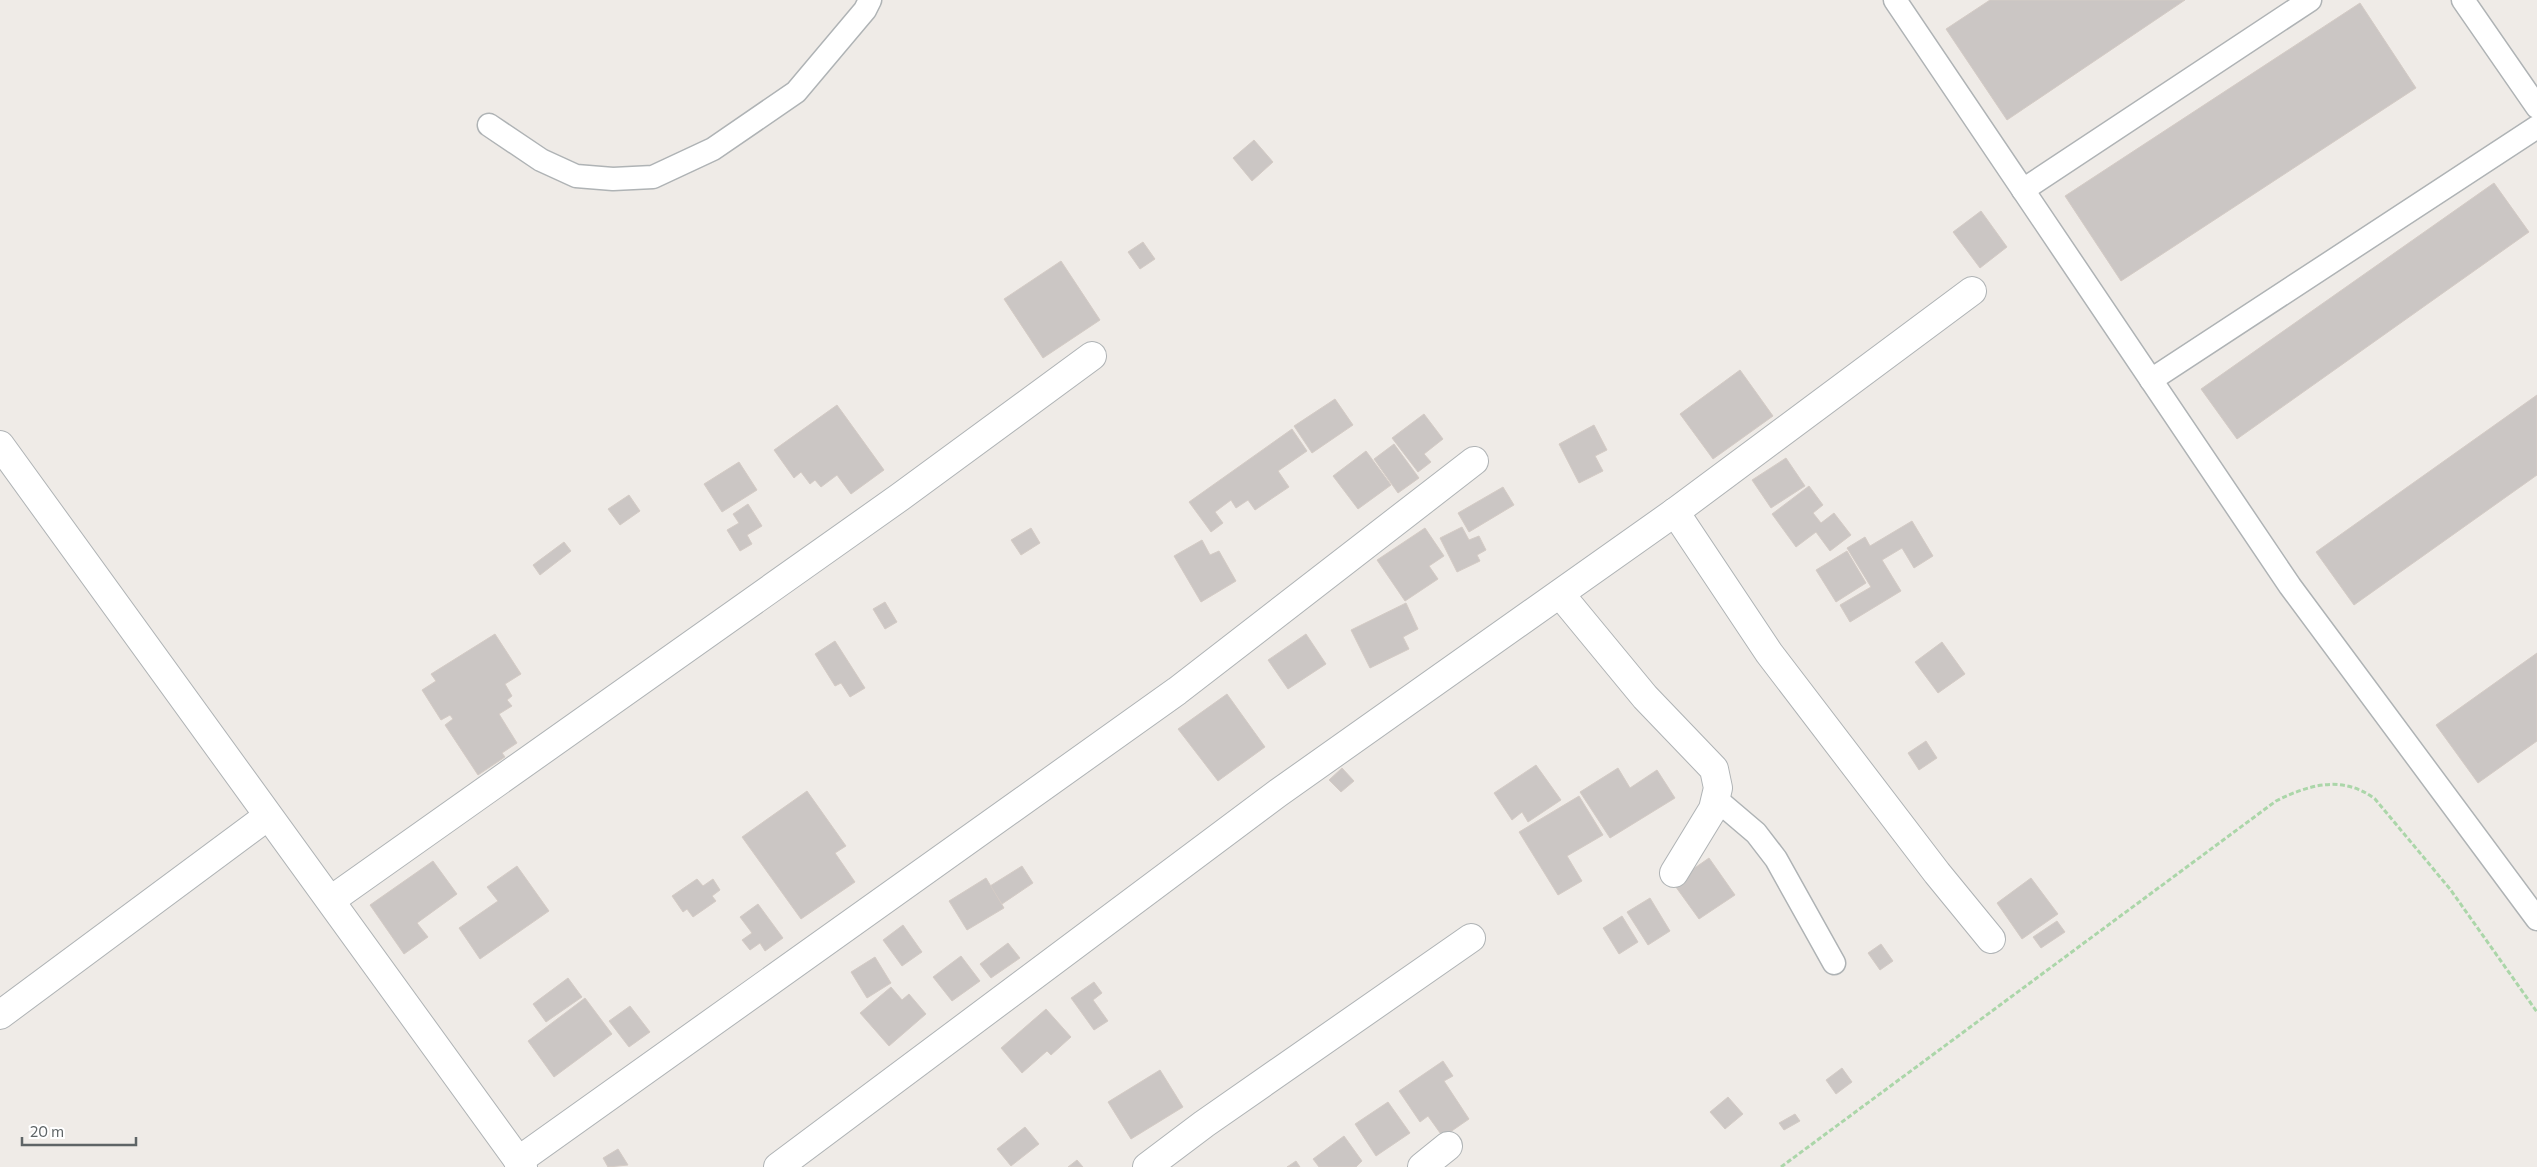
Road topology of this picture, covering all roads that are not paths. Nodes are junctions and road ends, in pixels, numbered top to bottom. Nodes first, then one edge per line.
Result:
1 (870, 0) edge
2 (1895, 0) edge
3 (2310, 0) edge
4 (2463, 0) edge
5 (2537, 107) edge
6 (489, 125) dead end
7 (2537, 127) edge
8 (2023, 190) junction
9 (1972, 291) dead end
10 (1092, 356) dead end
11 (2151, 380) junction
12 (0, 445) edge
13 (1474, 461) dead end
14 (1675, 512) junction
15 (1560, 594) junction
16 (1716, 799) junction
17 (268, 816) junction
18 (1674, 873) dead end
19 (331, 900) junction
20 (2537, 919) edge
21 (1471, 938) dead end
22 (1991, 940) dead end
23 (1834, 962) dead end
24 (0, 1016) edge
25 (1448, 1146) dead end
26 (520, 1164) edge
27 (778, 1167) edge
28 (1147, 1167) edge
29 (1422, 1167) edge

1 - 6 lane
2 - 8 lane
3 - 8 lane
4 - 5 lane
7 - 11 lane
8 - 11 lane
9 - 14 street
10 - 19 street
11 - 20 lane
12 - 17 street
13 - 26 street
14 - 15 street
14 - 22 street
15 - 16 street
15 - 27 street
16 - 18 street
16 - 23 lane
17 - 19 street
17 - 24 street
19 - 26 street
21 - 28 street
25 - 29 street

